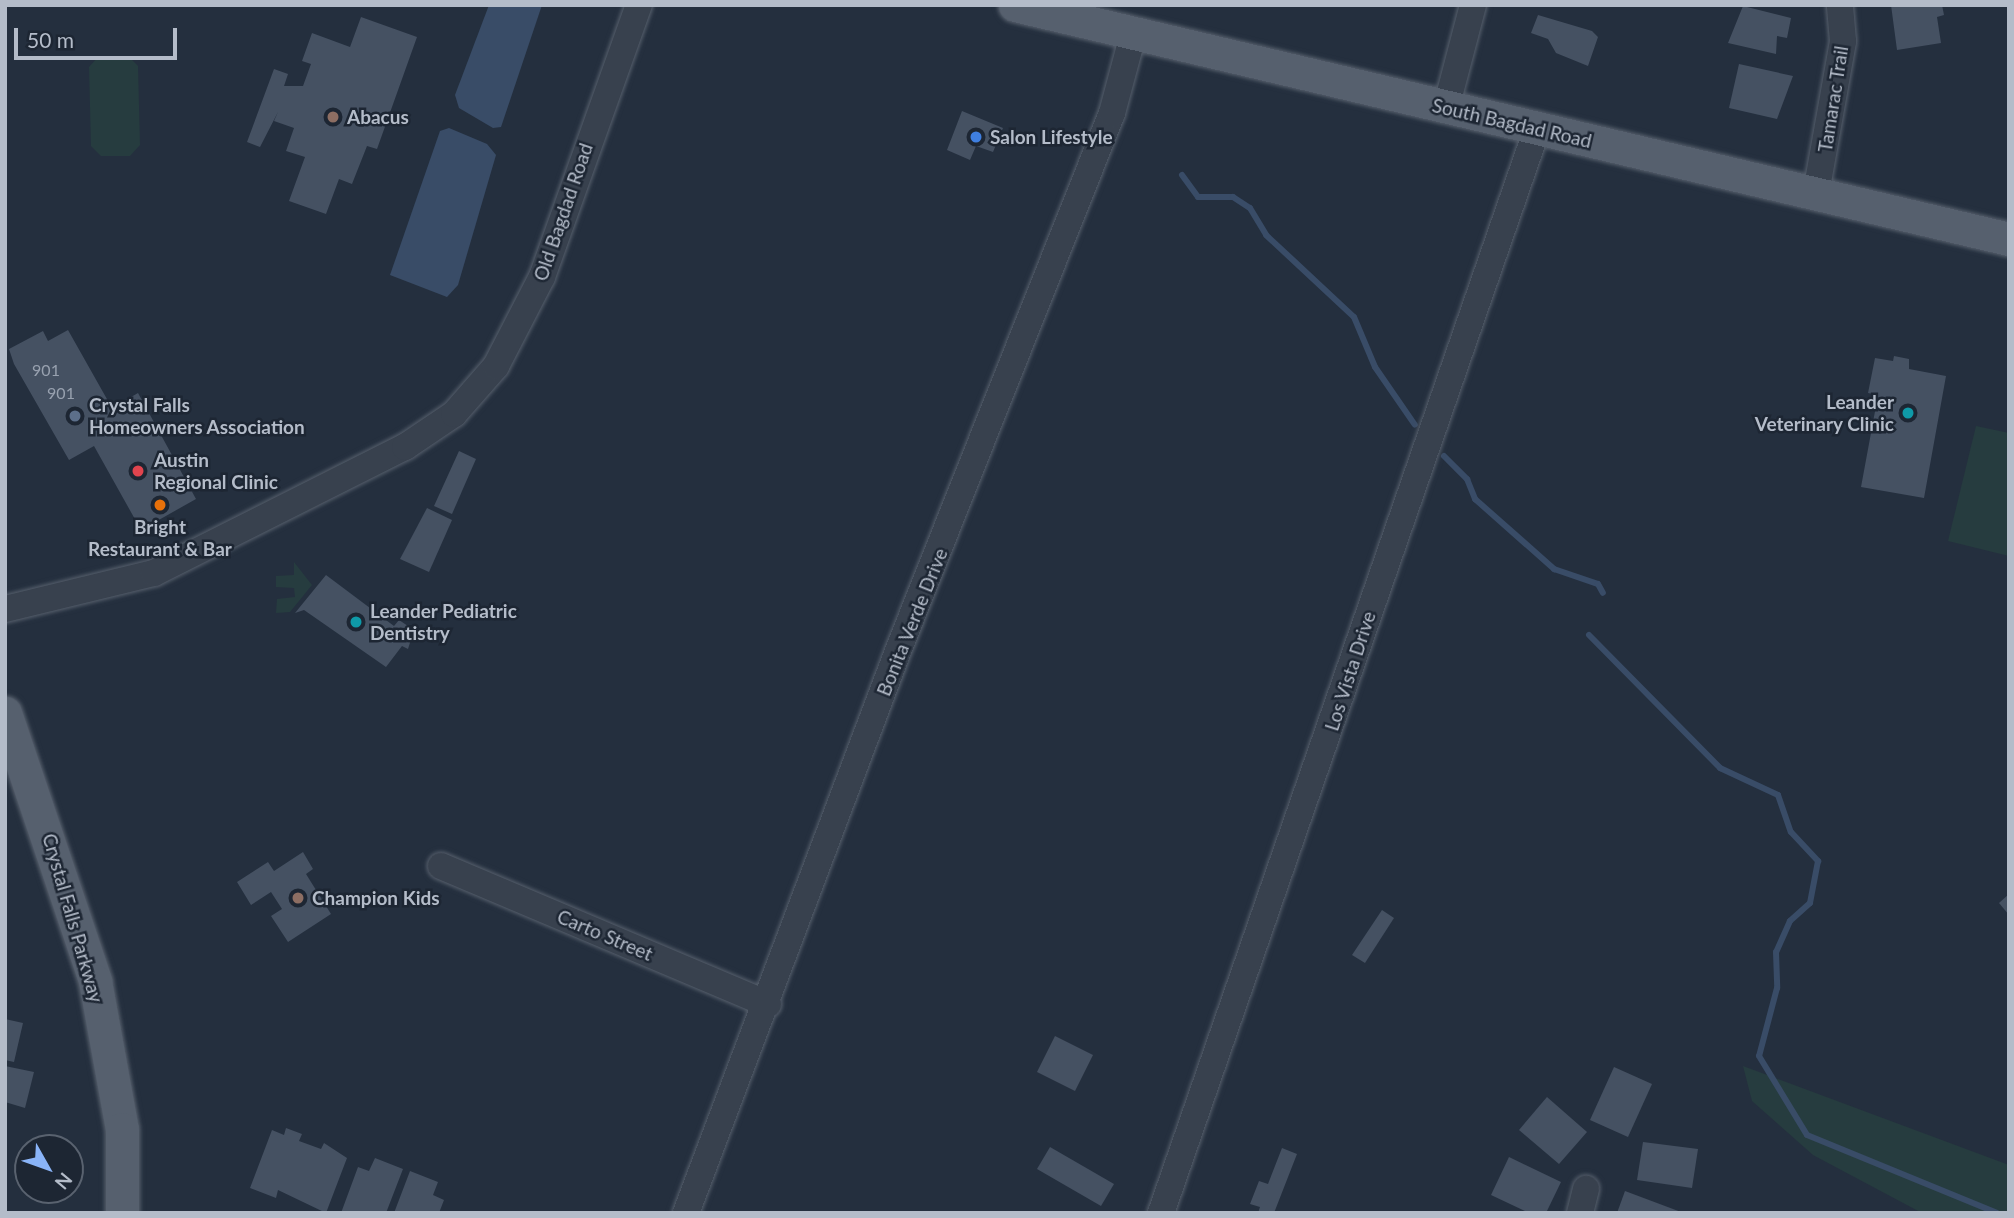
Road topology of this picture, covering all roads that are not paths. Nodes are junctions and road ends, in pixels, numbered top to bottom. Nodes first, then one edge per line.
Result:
1 (639, 5) edge
2 (1016, 5) edge
3 (1474, 5) edge
4 (1840, 5) edge
5 (1135, 31) junction
6 (1446, 108) junction
7 (1537, 129) junction
8 (1816, 193) junction
9 (2009, 239) edge
10 (5, 609) edge
11 (5, 713) edge
12 (441, 866) dead end
13 (768, 1004) junction
14 (122, 1213) edge
15 (686, 1213) edge
16 (1161, 1213) edge

1 - 10 street, Old Bagdad Road
2 - 5 main road, South Bagdad Road
3 - 6 street
4 - 8 street, Tamarac Trail
5 - 6 main road, South Bagdad Road
5 - 13 street, Bonita Verde Drive
6 - 7 main road, South Bagdad Road
7 - 8 main road, South Bagdad Road
7 - 16 street, Los Vista Drive
8 - 9 main road, South Bagdad Road
11 - 14 main road, Crystal Falls Parkway
12 - 13 street, Carto Street
13 - 15 street, Bonita Verde Drive

